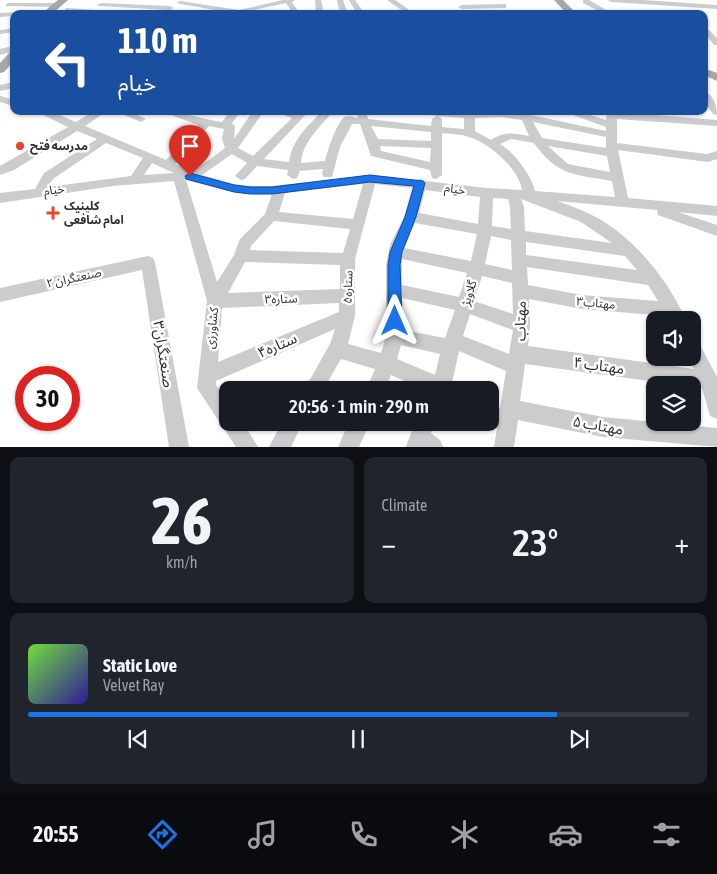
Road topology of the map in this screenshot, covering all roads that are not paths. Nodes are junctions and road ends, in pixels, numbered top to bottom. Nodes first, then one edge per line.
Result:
1 (19, 0) edge
2 (38, 0) edge
3 (72, 0) edge
4 (212, 0) edge
5 (290, 0) edge
6 (455, 0) edge
7 (495, 0) edge
8 (558, 0) edge
9 (611, 0) edge
10 (184, 1) edge
11 (585, 1) edge
12 (104, 2) edge
13 (6, 3) edge
14 (242, 3) dead end
15 (671, 3) edge
16 (272, 4) junction
17 (31, 5) junction
18 (389, 5) edge
19 (58, 6) edge
20 (503, 6) junction
21 (686, 6) junction
22 (462, 7) junction
23 (170, 8) junction
24 (379, 8) dead end
25 (194, 9) edge
26 (714, 9) edge
27 (92, 10) edge
28 (166, 10) edge
29 (232, 10) edge
30 (260, 10) edge
31 (275, 10) edge
32 (402, 10) edge
33 (465, 10) edge
34 (509, 10) edge
35 (568, 10) edge
36 (602, 10) edge
37 (690, 10) edge
38 (708, 32) edge
39 (0, 40) edge
40 (717, 44) edge
41 (9, 48) edge
42 (0, 59) edge
43 (0, 70) edge
44 (708, 98) edge
45 (717, 112) edge
46 (49, 115) edge
47 (96, 115) edge
48 (130, 115) edge
49 (186, 115) edge
50 (233, 115) edge
51 (255, 115) edge
52 (299, 115) edge
53 (323, 115) edge
54 (438, 115) edge
55 (470, 115) edge
56 (525, 115) edge
57 (530, 115) edge
58 (576, 115) edge
59 (362, 117) edge
60 (201, 118) edge
61 (141, 119) dead end
62 (717, 123) edge
63 (224, 126) junction
64 (77, 127) junction
65 (436, 128) junction
66 (612, 131) edge
67 (469, 133) junction
68 (104, 139) junction
69 (536, 139) junction
70 (375, 142) junction
71 (492, 144) junction
72 (436, 145) junction
73 (231, 149) junction
74 (712, 156) edge
75 (150, 157) junction
76 (255, 162) junction
77 (329, 165) junction
78 (294, 167) junction
79 (436, 167) junction
80 (0, 171) edge
81 (179, 173) junction
82 (241, 176) dead end
83 (618, 178) junction
84 (370, 179) junction
85 (135, 180) junction
86 (327, 182) junction
87 (420, 183) junction
88 (436, 186) junction
89 (286, 188) junction
90 (39, 192) junction
91 (486, 193) junction
92 (521, 195) junction
93 (0, 198) edge
94 (623, 202) junction
95 (710, 211) edge
96 (271, 216) junction
97 (411, 217) junction
98 (717, 217) edge
99 (358, 225) junction
100 (484, 230) junction
101 (717, 231) edge
102 (518, 236) junction
103 (630, 251) junction
104 (396, 252) junction
105 (241, 256) junction
106 (348, 259) junction
107 (520, 260) junction
108 (148, 262) joint
109 (476, 268) junction
110 (650, 279) junction
111 (520, 284) junction
112 (395, 290) junction
113 (0, 295) edge
114 (347, 296) junction
115 (215, 301) junction
116 (465, 305) junction
117 (646, 311) edge
118 (672, 311) edge
119 (347, 316) junction
120 (522, 325) junction
121 (395, 336) junction
122 (452, 344) junction
123 (337, 349) junction
124 (518, 360) junction
125 (387, 364) junction
126 (701, 364) edge
127 (208, 374) junction
128 (709, 380) junction
129 (317, 381) edge
130 (379, 381) edge
131 (425, 381) edge
132 (445, 381) edge
133 (219, 406) edge
134 (717, 409) edge
135 (499, 414) edge
136 (509, 416) junction
137 (237, 431) edge
138 (288, 431) edge
139 (356, 431) edge
140 (717, 438) edge
141 (179, 446) edge
142 (248, 446) edge
143 (279, 446) edge
144 (348, 446) edge
145 (504, 446) edge

1 - 13 street
2 - 17 street
3 - 19 main road
4 - 25 street
5 - 16 street
6 - 22 street
7 - 20 street
8 - 35 main road
9 - 15 street
10 - 23 street
10 - 25 street
11 - 36 street
12 - 23 street
12 - 27 street
13 - 17 street
14 - 29 street
15 - 21 street
16 - 30 street
16 - 31 street
17 - 19 street
18 - 24 street
18 - 32 street
20 - 22 street
20 - 34 street
21 - 26 street
21 - 37 street
22 - 33 street
23 - 28 street
38 - 40 street
39 - 41 street
41 - 42 main road
41 - 43 main road
44 - 45 street
46 - 64 street
47 - 64 street
48 - 61 street
49 - 60 street
50 - 63 street
51 - 73 street
52 - 76 street
53 - 78 street
54 - 65 street
55 - 67 street
56 - 69 street
57 - 66 street
58 - 66 street
59 - 65 street, مهتاب
59 - 70 street
59 - 77 street
60 - 63 street
60 - 81 street
62 - 66 street
63 - 73 street
64 - 68 street
64 - 80 street
65 - 67 street, مهتاب
65 - 72 street
66 - 69 street
66 - 74 street
66 - 83 street
67 - 71 street, مهتاب
68 - 75 street
68 - 90 street
69 - 71 street
69 - 83 street
70 - 72 street
70 - 79 street
71 - 92 street, مهتاب
72 - 79 street
73 - 76 street
73 - 81 street
75 - 81 street
75 - 85 street
76 - 78 street
76 - 82 street
77 - 78 street
77 - 86 street
78 - 89 street
79 - 88 street
81 - 85 street, خیام
81 - 89 street, خیام
81 - 115 street, کشاورزی
83 - 94 street
84 - 86 street, خیام
84 - 87 street, خیام
84 - 99 street, ستاره۵
85 - 90 street, خیام
86 - 89 street, خیام
87 - 88 street, خیام
87 - 97 street
88 - 91 street, خیام
89 - 96 street
90 - 93 street, خیام
91 - 92 street, خیام
91 - 100 street, گلاویژ
92 - 94 street, خیام
92 - 102 street, مهتاب
92 - 103 street
94 - 95 street, خیام
94 - 101 street
95 - 98 street
96 - 99 street
96 - 105 street
97 - 100 street
97 - 104 street
99 - 106 street, ستاره۵
100 - 102 street
100 - 109 street, گلاویژ
102 - 103 street
102 - 107 street, مهتاب
103 - 110 street
104 - 109 street, مهتاب۳
104 - 112 street
105 - 106 street
105 - 115 street
106 - 114 street, ستاره۵
107 - 110 street
107 - 111 street, مهتاب
108 - 113 street, ۲ صنعتگران
108 - 141 street, صنعتگران۳
109 - 111 street, مهتاب۳
109 - 116 street, گلاویژ
110 - 118 street
111 - 117 street, مهتاب۳
111 - 120 street, مهتاب
112 - 116 street
112 - 121 street
114 - 115 street, ستاره۳
114 - 119 street, ستاره۵
115 - 127 street, کشاورزی
116 - 120 street
116 - 122 street, گلاویژ
119 - 123 street, ستاره۵
119 - 127 street, ستاره۴
120 - 124 street, مهتاب
121 - 122 street, مهتاب ۴
121 - 125 street
122 - 124 street, مهتاب ۴
122 - 132 street, گلاویژ
123 - 125 street
123 - 129 street, ستاره۵
124 - 128 street, مهتاب ۴
124 - 136 street, مهتاب
125 - 130 street
125 - 131 street
126 - 128 street
127 - 133 street, کشاورزی
128 - 134 street
135 - 136 street, مهتاب ۵
136 - 140 street, مهتاب ۵
136 - 145 street, مهتاب
137 - 142 street
138 - 143 street
139 - 144 street

